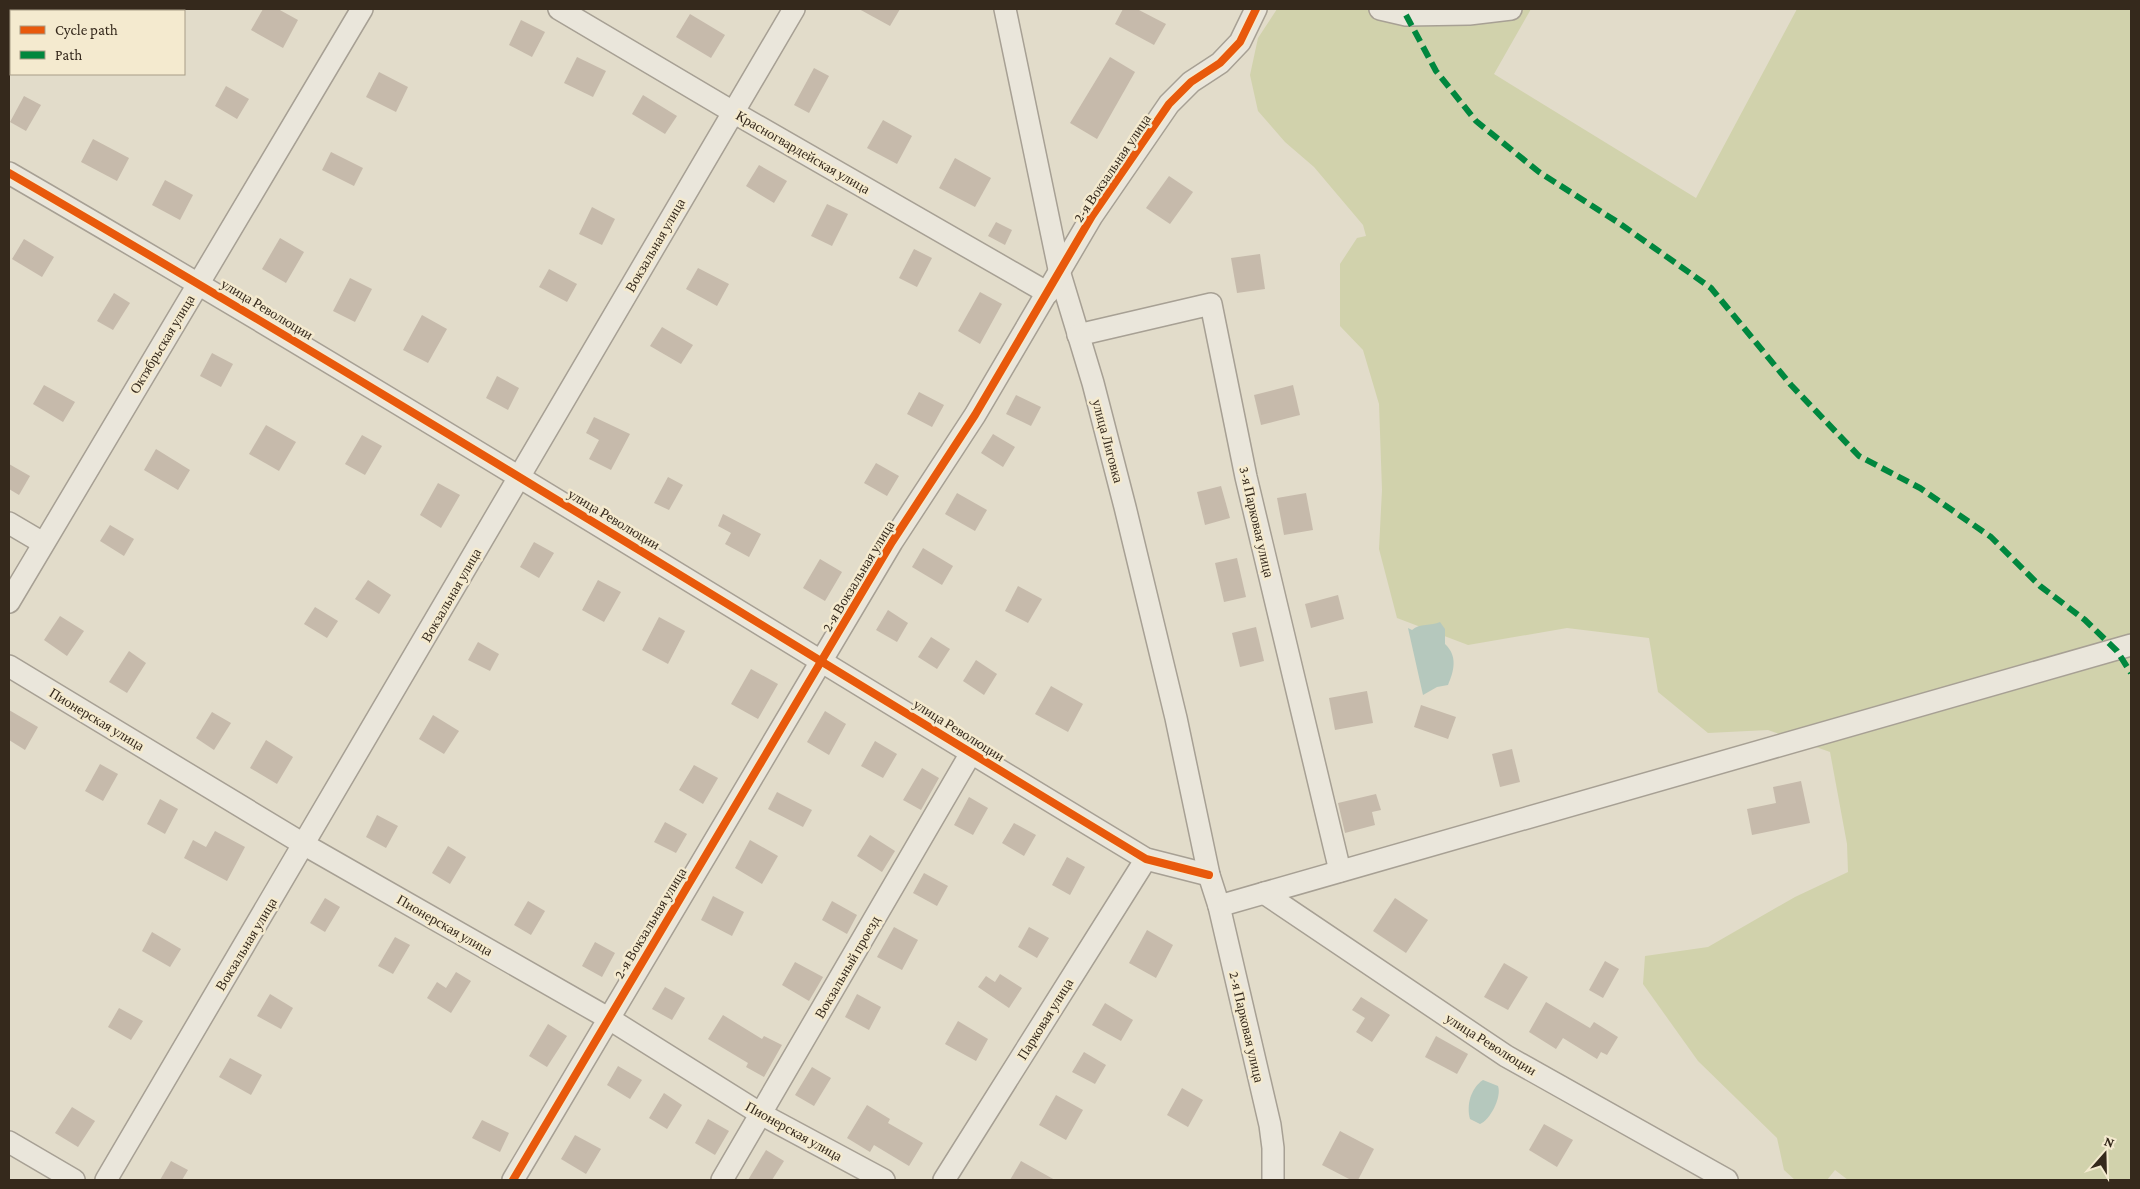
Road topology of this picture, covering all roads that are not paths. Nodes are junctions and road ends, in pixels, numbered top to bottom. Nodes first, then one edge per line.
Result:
1 (362, 9) edge
2 (559, 9) edge
3 (794, 9) edge
4 (1005, 9) edge
5 (1256, 9) edge
6 (1380, 9) edge
7 (1511, 9) edge
8 (733, 112) junction
9 (9, 173) edge
10 (1060, 274) junction
11 (198, 283) junction
12 (1048, 292) junction
13 (1078, 335) junction
14 (521, 477) junction
15 (9, 523) edge
16 (43, 543) junction
17 (9, 602) edge
18 (2131, 645) edge
19 (822, 660) junction
20 (9, 666) edge
21 (972, 753) junction
22 (305, 845) junction
23 (1146, 859) junction
24 (1340, 871) junction
25 (1209, 874) junction
26 (1264, 893) junction
27 (1219, 906) junction
28 (608, 1018) junction
29 (761, 1114) junction
30 (9, 1142) edge
31 (74, 1180) edge
32 (106, 1180) edge
33 (513, 1180) edge
34 (722, 1180) edge
35 (884, 1180) edge
36 (944, 1180) edge
37 (1273, 1180) edge
38 (1727, 1180) edge

1 - 11 street, Октябрьская улица
2 - 8 street, Красногвардейская улица
3 - 8 street, Вокзальная улица
4 - 10 street, улица Лиговка
5 - 10 street, 2-я Вокзальная улица
6 - 7 street
8 - 12 street, Красногвардейская улица
8 - 14 street, Вокзальная улица
9 - 11 street, улица Революции
10 - 12 street, 2-я Вокзальная улица
10 - 13 street, улица Лиговка
11 - 14 street, улица Революции
11 - 16 street, Октябрьская улица
12 - 19 street, 2-я Вокзальная улица
13 - 24 street, 3-я Парковая улица
13 - 25 street, улица Лиговка
14 - 19 street, улица Революции
14 - 22 street, Вокзальная улица
15 - 16 street
16 - 17 street, Октябрьская улица
18 - 24 street
19 - 21 street, улица Революции
19 - 28 street, 2-я Вокзальная улица
20 - 22 street, Пионерская улица
21 - 23 street, улица Революции
21 - 29 street, Вокзальный проезд
22 - 28 street, Пионерская улица
22 - 32 street, Вокзальная улица
23 - 25 street, улица Революции
23 - 36 street, Парковая улица
24 - 26 street
25 - 27 street, 2-я Парковая улица
26 - 27 street
26 - 38 street, улица Революции
27 - 37 street, 2-я Парковая улица
28 - 29 street, Пионерская улица
28 - 33 street, 2-я Вокзальная улица
29 - 34 street, Вокзальный проезд
29 - 35 street, Пионерская улица
30 - 31 street

